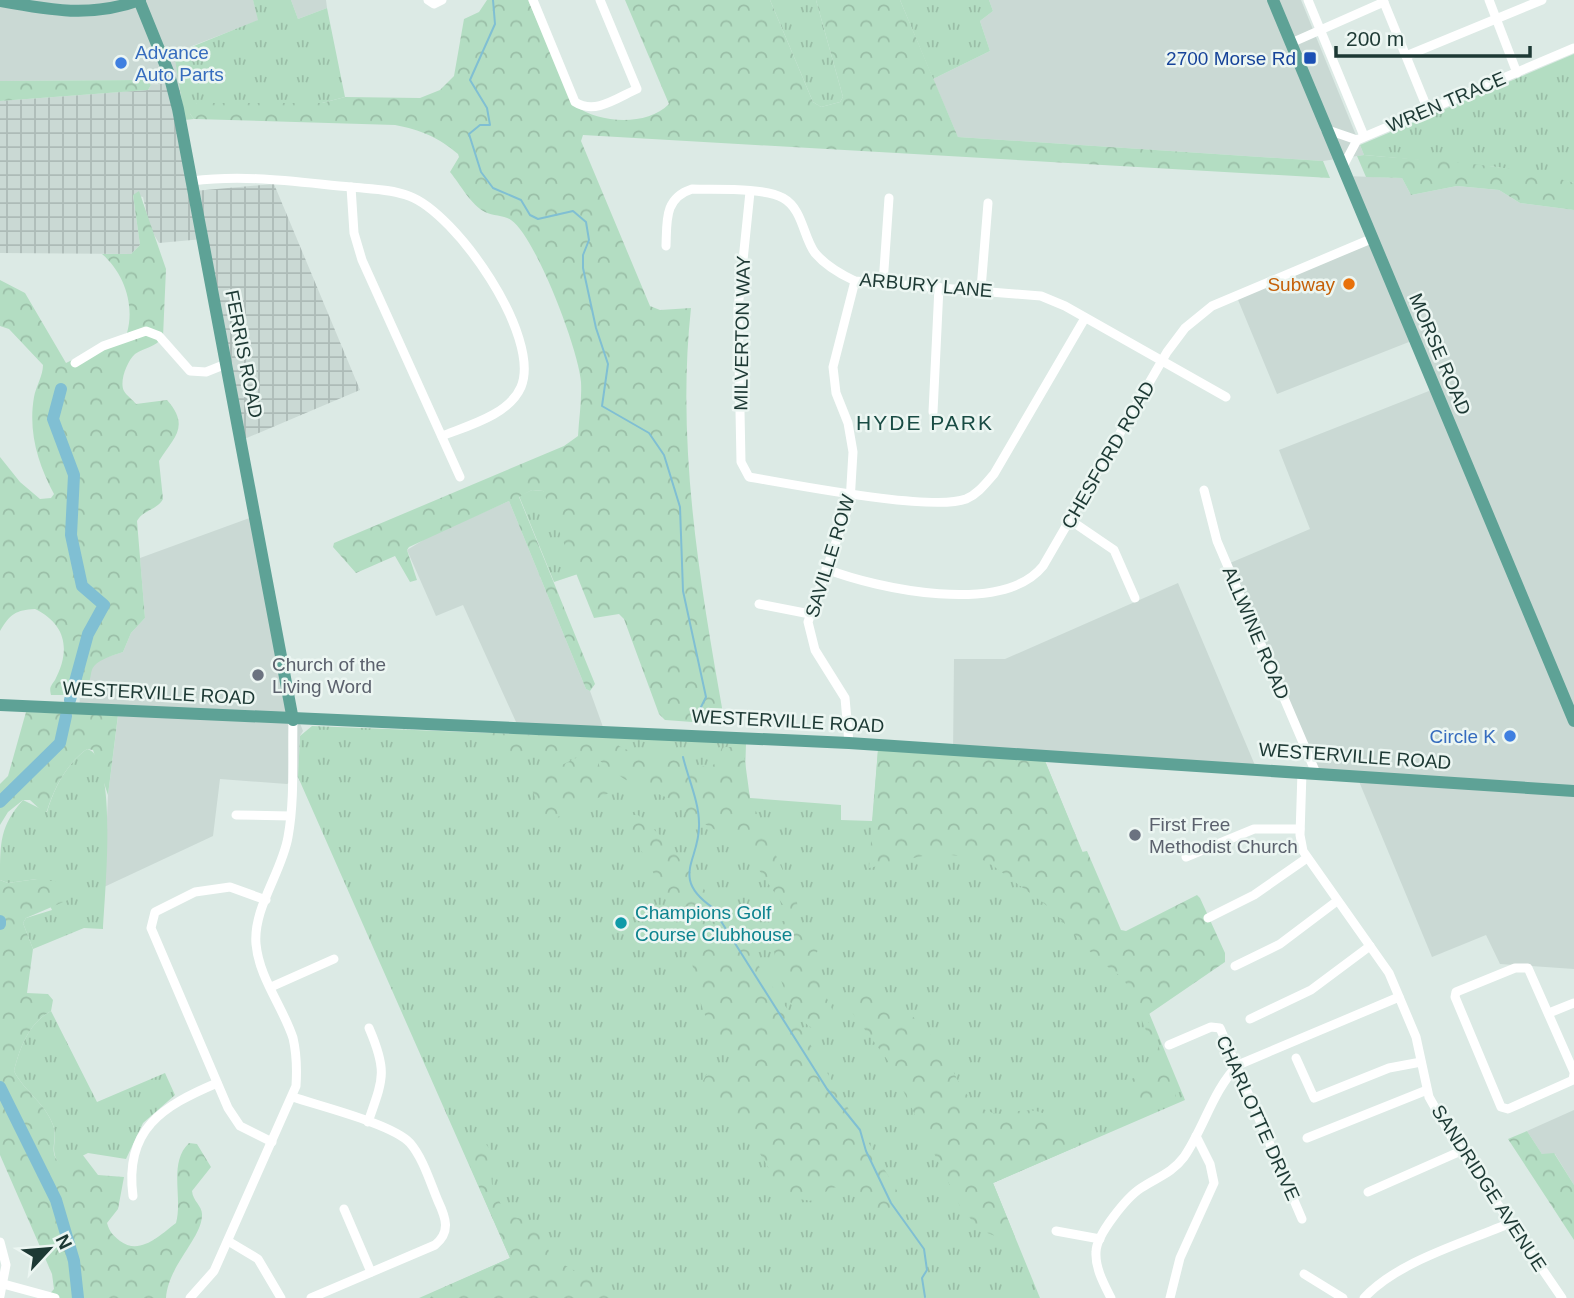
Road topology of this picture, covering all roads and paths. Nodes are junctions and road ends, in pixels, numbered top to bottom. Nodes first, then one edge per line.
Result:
1 (139, 0) edge
2 (428, 0) edge
3 (442, 0) edge
4 (533, 0) edge
5 (600, 0) edge
6 (1273, 0) edge
7 (1308, 0) edge
8 (1489, 0) edge
9 (1542, 0) edge
10 (0, 1) edge
11 (1384, 1) edge
12 (25, 3) edge
13 (1497, 19) junction
14 (1320, 30) junction
15 (1290, 43) junction
16 (1574, 48) edge
17 (1406, 56) junction
18 (1517, 73) junction
19 (1428, 110) junction
20 (1324, 129) junction
21 (1360, 138) junction
22 (1341, 169) junction
23 (192, 181) junction
24 (351, 187) junction
25 (750, 192) junction
26 (889, 198) dead end
27 (988, 203) dead end
28 (1371, 239) junction
29 (666, 246) dead end
30 (855, 281) junction
31 (883, 284) junction
32 (939, 287) junction
33 (981, 289) junction
34 (1085, 318) junction
35 (1161, 362) junction
36 (75, 363) dead end
37 (226, 364) junction
38 (1226, 397) dead end
39 (933, 412) dead end
40 (442, 436) junction
41 (460, 477) dead end
42 (1204, 490) dead end
43 (851, 493) junction
44 (1070, 520) junction
45 (826, 569) junction
46 (1135, 598) dead end
47 (759, 604) dead end
48 (810, 614) junction
49 (0, 705) edge
50 (293, 720) junction
51 (1574, 721) edge
52 (849, 743) junction
53 (1302, 772) junction
54 (1316, 773) junction
55 (1574, 791) edge
56 (236, 815) dead end
57 (290, 816) junction
58 (1300, 829) junction
59 (1186, 857) dead end
60 (1307, 858) junction
61 (267, 900) junction
62 (1337, 901) junction
63 (1208, 919) dead end
64 (1370, 946) junction
65 (334, 959) dead end
66 (1235, 966) dead end
67 (271, 987) junction
68 (1399, 997) junction
69 (1574, 1003) edge
70 (1549, 1013) junction
71 (1250, 1019) dead end
72 (369, 1028) dead end
73 (1169, 1045) dead end
74 (1296, 1058) dead end
75 (1421, 1062) junction
76 (1238, 1065) junction
77 (1574, 1075) edge
78 (217, 1083) junction
79 (1427, 1090) junction
80 (293, 1097) junction
81 (368, 1122) junction
82 (1196, 1136) junction
83 (1307, 1138) dead end
84 (272, 1142) junction
85 (1461, 1151) junction
86 (1368, 1192) dead end
87 (133, 1196) dead end
88 (345, 1209) dead end
89 (1302, 1219) dead end
90 (1510, 1223) junction
91 (1056, 1231) dead end
92 (1100, 1240) junction
93 (228, 1241) junction
94 (0, 1242) edge
95 (2, 1253) edge
96 (371, 1272) junction
97 (1304, 1274) dead end
98 (1, 1284) edge
99 (1555, 1290) junction
100 (0, 1296) edge
101 (55, 1298) edge
102 (190, 1298) edge
103 (281, 1298) edge
104 (311, 1298) edge
105 (1111, 1298) edge
106 (1170, 1298) edge
107 (1343, 1298) edge
108 (1364, 1298) edge
109 (1546, 1298) edge
110 (1562, 1298) edge

1 - 12 main road
1 - 23 main road, FERRIS ROAD
2 - 3 street
4 - 5 street
6 - 15 main road, MORSE ROAD
7 - 14 street
8 - 13 street
9 - 13 street
10 - 12 main road
11 - 14 street
11 - 17 street
13 - 17 street
13 - 18 street
14 - 15 street
14 - 21 street
15 - 20 main road, MORSE ROAD
16 - 18 street, WREN TRACE
17 - 19 street
18 - 19 street, WREN TRACE
19 - 21 street, WREN TRACE
20 - 21 street
20 - 22 main road, MORSE ROAD
21 - 22 street
22 - 28 main road, MORSE ROAD
23 - 24 street
23 - 37 main road, FERRIS ROAD
24 - 40 street
24 - 40 street
25 - 29 street, ARBURY LANE
25 - 30 street, ARBURY LANE
25 - 43 street, MILVERTON WAY
26 - 31 street
27 - 33 street
28 - 35 street, CHESFORD ROAD
28 - 51 main road, MORSE ROAD
30 - 31 street, ARBURY LANE
30 - 43 street, SAVILLE ROW
31 - 32 street, ARBURY LANE
32 - 33 street, ARBURY LANE
32 - 39 street
33 - 34 street, ARBURY LANE
34 - 35 street, ARBURY LANE
34 - 43 street
35 - 38 street, ARBURY LANE
35 - 44 street, CHESFORD ROAD
36 - 37 street
37 - 50 main road, FERRIS ROAD
40 - 41 street
42 - 54 street, ALLWINE ROAD
43 - 45 street, SAVILLE ROW
44 - 45 street, CHESFORD ROAD
44 - 46 street
45 - 48 street, SAVILLE ROW
47 - 48 street
48 - 52 street, SAVILLE ROW
49 - 50 main road, WESTERVILLE ROAD
50 - 52 main road, WESTERVILLE ROAD
50 - 57 street
52 - 53 main road, WESTERVILLE ROAD
53 - 54 main road, WESTERVILLE ROAD
53 - 58 street, SANDRIDGE AVENUE
54 - 55 main road, WESTERVILLE ROAD
56 - 57 street
57 - 61 street
58 - 59 street
58 - 60 street, SANDRIDGE AVENUE
60 - 62 street, SANDRIDGE AVENUE
60 - 63 street
61 - 67 street
61 - 78 street
62 - 64 street, SANDRIDGE AVENUE
62 - 66 street
64 - 68 street, SANDRIDGE AVENUE
64 - 71 street
65 - 67 street
67 - 80 street
68 - 75 street, SANDRIDGE AVENUE
68 - 76 street
69 - 70 street
70 - 77 street
70 - 77 street
72 - 81 street
73 - 76 street, CHARLOTTE DRIVE
74 - 75 street
75 - 79 street, SANDRIDGE AVENUE
76 - 82 street
76 - 89 street, CHARLOTTE DRIVE
78 - 84 street
78 - 87 street
79 - 83 street
79 - 85 street, SANDRIDGE AVENUE
80 - 81 street
80 - 84 street
81 - 96 street
82 - 92 street
82 - 106 street
84 - 93 street
85 - 86 street
85 - 90 street, SANDRIDGE AVENUE
88 - 96 street
90 - 99 street, SANDRIDGE AVENUE
90 - 108 street
91 - 92 street
92 - 105 street
93 - 102 street
93 - 103 street
94 - 95 street
95 - 98 street
96 - 104 street
97 - 107 street
98 - 100 street
98 - 101 street
99 - 109 street
99 - 110 street, SANDRIDGE AVENUE

